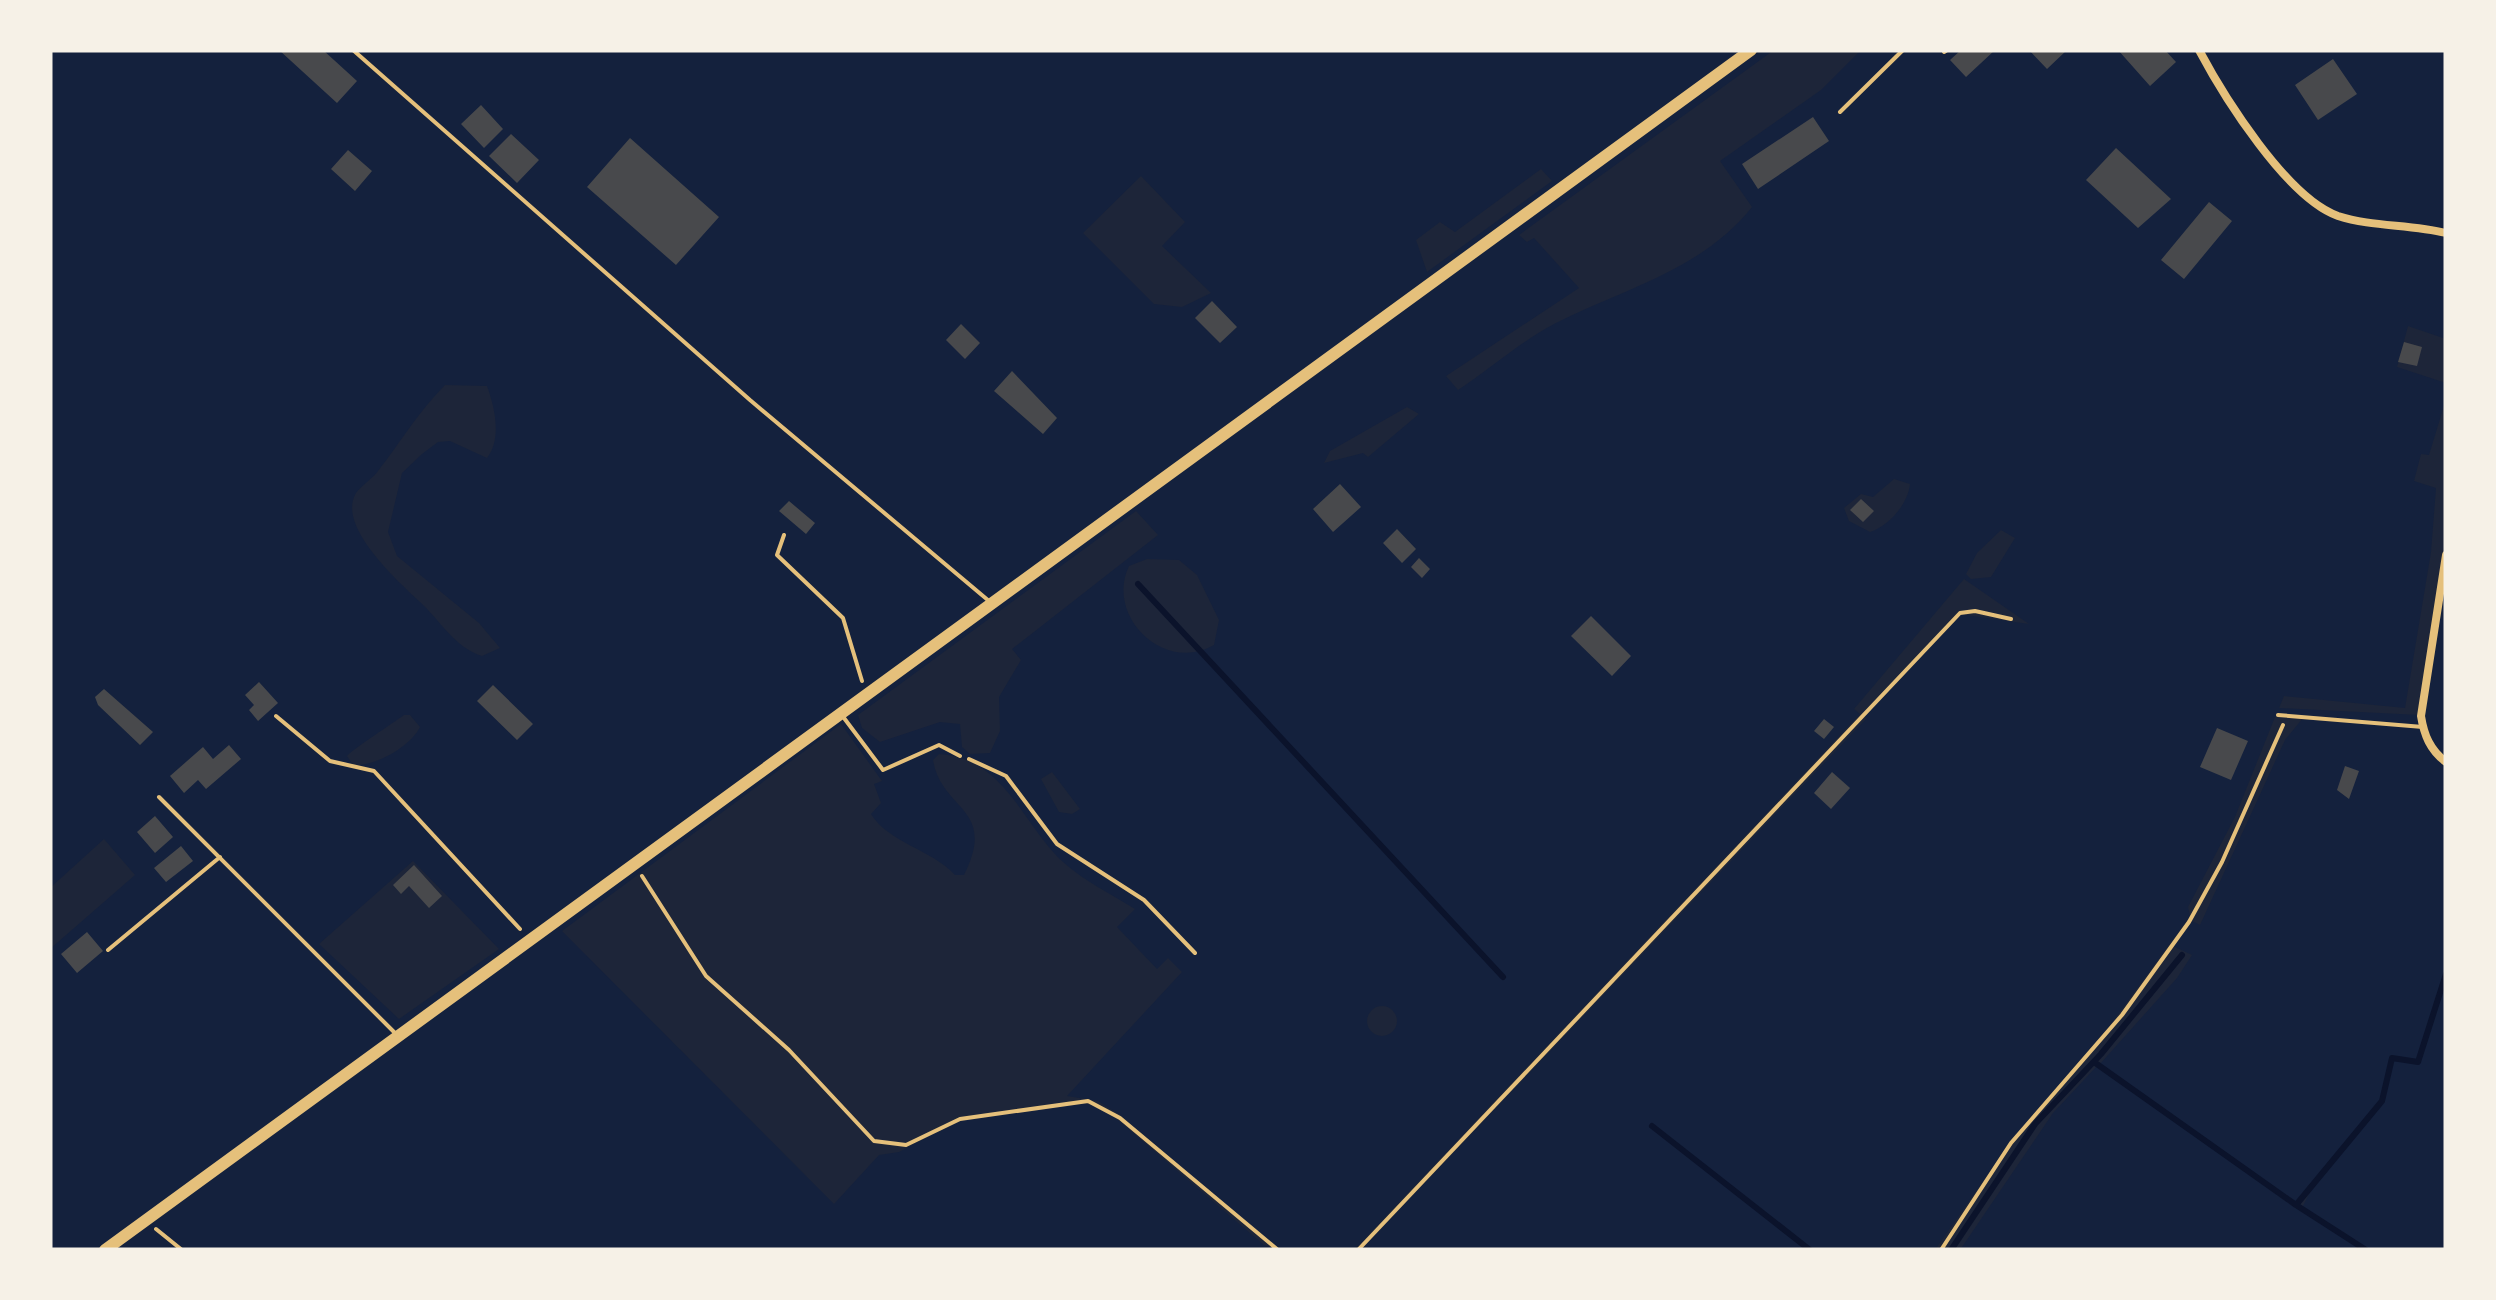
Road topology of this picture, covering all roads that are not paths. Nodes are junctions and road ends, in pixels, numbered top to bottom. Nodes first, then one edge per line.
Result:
1 (352, 50) edge
2 (1751, 50) edge
3 (1903, 50) edge
4 (2199, 50) edge
5 (1840, 112) dead end
6 (2446, 233) edge
7 (2446, 555) edge
8 (993, 604) junction
9 (841, 714) junction
10 (2278, 715) dead end
11 (2423, 727) junction
12 (960, 756) road end
13 (2446, 762) edge
14 (159, 797) dead end
15 (220, 857) junction
16 (108, 950) dead end
17 (398, 1036) junction
18 (105, 1250) edge

1 - 8 lane
2 - 8 main road
3 - 5 lane
4 - 6 street
7 - 11 street
8 - 9 main road
9 - 12 lane
9 - 17 main road
10 - 11 lane
11 - 13 street
14 - 15 lane
15 - 16 lane
15 - 17 lane
17 - 18 main road

